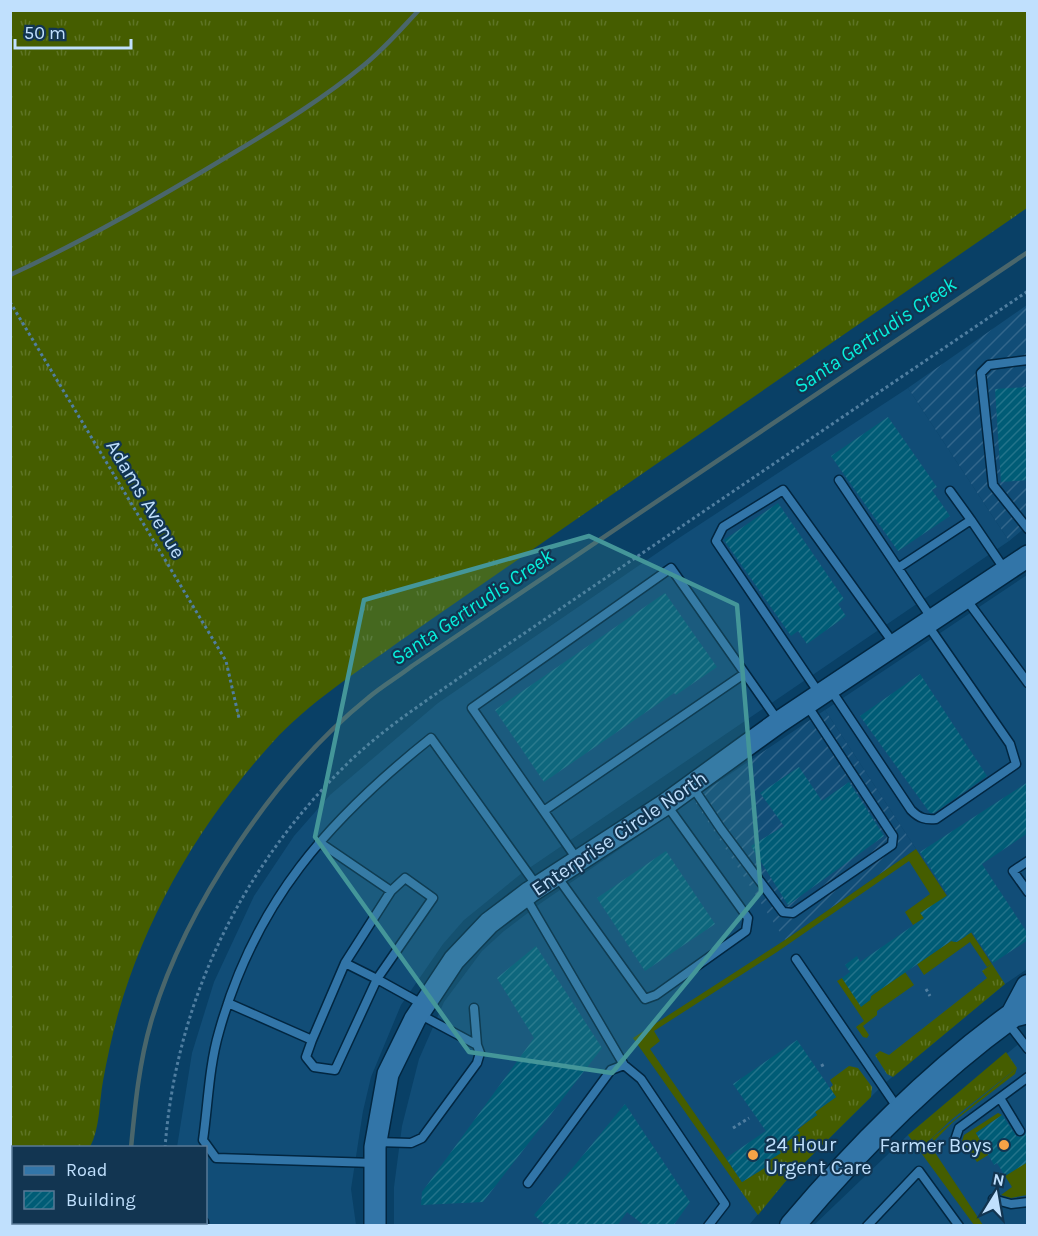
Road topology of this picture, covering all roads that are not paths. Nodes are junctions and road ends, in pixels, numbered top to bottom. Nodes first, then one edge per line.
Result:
1 (1028, 360) edge
2 (839, 480) dead end
3 (950, 492) dead end
4 (971, 520) junction
5 (1028, 529) edge
6 (1028, 556) edge
7 (898, 568) junction
8 (1005, 571) junction
9 (965, 597) junction
10 (930, 622) junction
11 (894, 644) junction
12 (744, 674) junction
13 (1028, 683) edge
14 (819, 697) junction
15 (779, 722) junction
16 (692, 785) junction
17 (666, 804) junction
18 (545, 810) junction
19 (319, 842) junction
20 (578, 860) junction
21 (1028, 861) edge
22 (556, 874) junction
23 (391, 891) junction
24 (531, 891) junction
25 (1028, 892) edge
26 (796, 958) dead end
27 (345, 963) junction
28 (377, 979) junction
29 (1028, 987) edge
30 (228, 1004) junction
31 (474, 1008) dead end
32 (422, 1010) junction
33 (1016, 1015) edge
34 (312, 1040) junction
35 (477, 1045) junction
36 (1028, 1049) edge
37 (624, 1065) junction
38 (1028, 1077) edge
39 (1000, 1098) junction
40 (899, 1110) junction
41 (1020, 1131) dead end
42 (955, 1140) dead end
43 (376, 1142) junction
44 (375, 1163) junction
45 (528, 1183) dead end
46 (993, 1199) dead end
47 (1028, 1202) edge
48 (375, 1226) edge
49 (708, 1226) edge
50 (792, 1226) edge
51 (867, 1226) edge
52 (958, 1226) edge

1 - 5 lane
2 - 7 lane
3 - 4 lane
4 - 7 lane
4 - 8 lane
6 - 8 street, Enterprise Circle North
7 - 10 lane
8 - 9 street, Enterprise Circle North
9 - 10 street, Enterprise Circle North
9 - 13 lane
10 - 11 street, Enterprise Circle North
10 - 14 lane
11 - 14 street, Enterprise Circle North
11 - 14 lane
12 - 15 lane
12 - 18 lane
12 - 18 lane
14 - 15 street, Enterprise Circle North
14 - 16 lane
15 - 16 street, Enterprise Circle North
16 - 17 street, Enterprise Circle North
17 - 20 street, Enterprise Circle North
17 - 22 lane
18 - 20 lane
19 - 23 lane
19 - 24 lane
19 - 30 lane
20 - 22 street, Enterprise Circle North
21 - 25 lane
22 - 24 street, Enterprise Circle North
23 - 27 lane
23 - 28 lane
24 - 32 street, Enterprise Circle North
24 - 37 lane
26 - 40 lane
27 - 28 lane
27 - 34 lane
28 - 32 lane
28 - 34 lane
29 - 33 main road
30 - 34 lane
30 - 44 lane
31 - 35 lane
32 - 35 lane
32 - 43 street, Enterprise Circle North
33 - 36 lane
33 - 40 main road
35 - 43 lane
37 - 45 lane
37 - 49 lane
38 - 39 lane
39 - 41 lane
39 - 42 lane
40 - 50 main road
43 - 44 street, Enterprise Circle North
44 - 48 street, Enterprise Circle North
46 - 47 lane
51 - 52 lane

